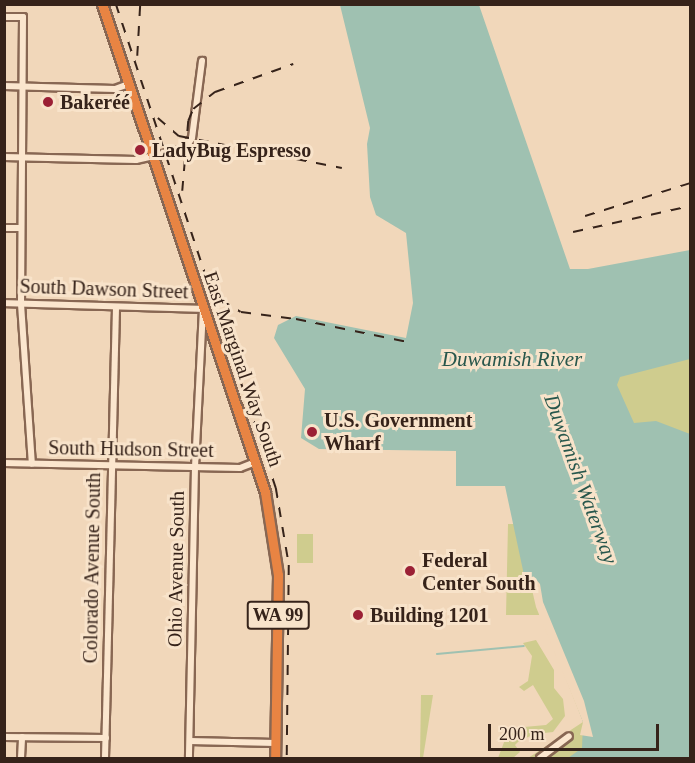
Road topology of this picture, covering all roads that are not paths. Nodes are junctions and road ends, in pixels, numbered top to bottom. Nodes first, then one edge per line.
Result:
1 (102, 4) edge
2 (4, 17) edge
3 (202, 61) dead end
4 (129, 84) junction
5 (4, 86) edge
6 (23, 87) junction
7 (153, 157) junction
8 (4, 158) edge
9 (21, 158) junction
10 (4, 228) edge
11 (20, 228) junction
12 (4, 303) edge
13 (21, 304) junction
14 (116, 307) junction
15 (203, 309) junction
16 (256, 462) junction
17 (4, 463) edge
18 (32, 464) junction
19 (111, 465) junction
20 (195, 467) junction
21 (569, 736) dead end
22 (4, 737) edge
23 (22, 737) junction
24 (106, 738) junction
25 (190, 741) junction
26 (275, 743) junction
27 (21, 759) edge
28 (105, 759) edge
29 (189, 759) edge
30 (275, 759) edge
31 (540, 759) edge

1 - 4 highway, East Marginal Way South / WA 99
2 - 6 street
3 - 7 street
4 - 6 street
4 - 7 highway, East Marginal Way South / WA 99
5 - 6 street
6 - 9 street
7 - 9 street
7 - 15 highway, East Marginal Way South / WA 99
8 - 9 street
9 - 11 street
10 - 11 street
11 - 13 street
12 - 13 street, South Dawson Street
13 - 14 street, South Dawson Street
13 - 18 street
14 - 15 street, South Dawson Street
14 - 19 street, Colorado Avenue South
15 - 16 highway, East Marginal Way South / WA 99
15 - 20 street, Ohio Avenue South
16 - 20 street, South Hudson Street
16 - 26 highway, East Marginal Way South / WA 99
17 - 18 street, South Hudson Street
18 - 19 street, South Hudson Street
19 - 20 street, South Hudson Street
19 - 24 street, Colorado Avenue South
20 - 25 street, Ohio Avenue South
21 - 31 street
22 - 23 street
23 - 24 street
23 - 27 street
24 - 28 street, Colorado Avenue South
25 - 26 street
25 - 29 street, Ohio Avenue South
26 - 30 highway, East Marginal Way South / WA 99

